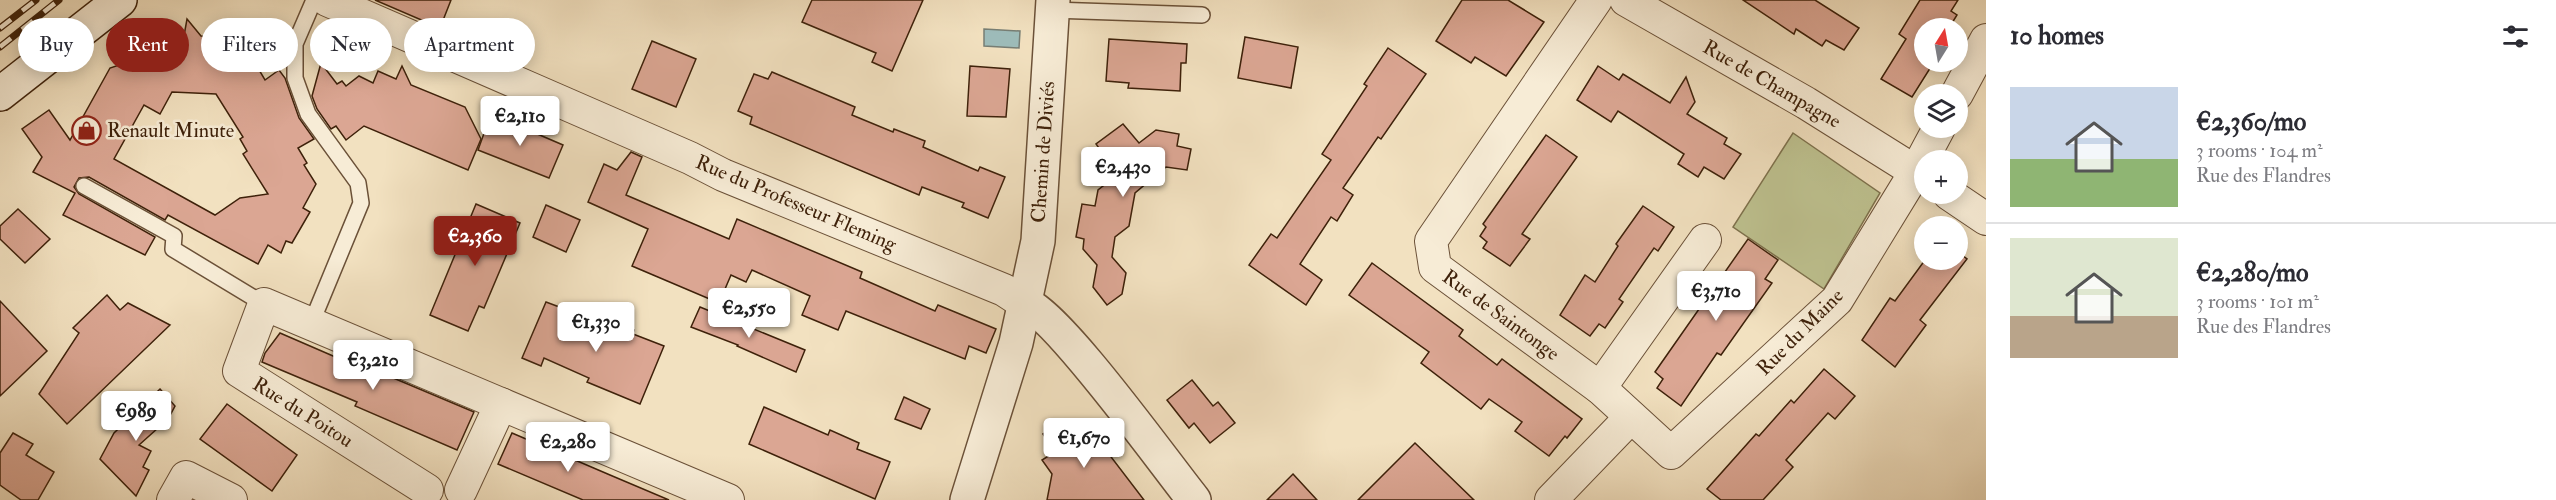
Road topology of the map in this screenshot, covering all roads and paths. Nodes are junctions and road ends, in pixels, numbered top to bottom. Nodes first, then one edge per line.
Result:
1 (120, 0) edge
2 (314, 0) edge
3 (327, 0) edge
4 (1596, 0) edge
5 (1626, 0) edge
6 (1052, 5) edge
7 (1202, 15) dead end
8 (1986, 40) edge
9 (1962, 84) edge
10 (0, 94) edge
11 (1914, 170) edge
12 (1914, 183) edge
13 (84, 186) dead end
14 (1964, 204) edge
15 (1986, 219) edge
16 (1705, 240) dead end
17 (1023, 303) junction
18 (264, 304) junction
19 (311, 324) junction
20 (1600, 388) junction
21 (501, 404) junction
22 (1631, 417) junction
23 (1671, 453) joint
24 (424, 495) edge
25 (463, 495) edge
26 (173, 500) edge
27 (231, 500) edge
28 (728, 500) edge
29 (967, 500) edge
30 (1194, 500) edge
31 (1551, 500) edge

1 - 10 street
2 - 19 lane
3 - 17 street, Rue du Professeur Fleming
4 - 20 street, Rue de Saintonge
5 - 11 street, Rue de Champagne
6 - 7 lane
6 - 17 street, Chemin de Diviés
8 - 9 street
12 - 23 street, Rue du Maine
13 - 18 lane
14 - 15 street
16 - 20 street
17 - 29 street
17 - 30 street, Rue du Professeur Fleming
18 - 19 street
18 - 24 street, Rue du Poitou
19 - 21 street
20 - 22 street, Rue de Saintonge
21 - 25 street
21 - 28 street
22 - 23 street, Rue de Saintonge
22 - 31 street
24 - 25 street
26 - 27 street

